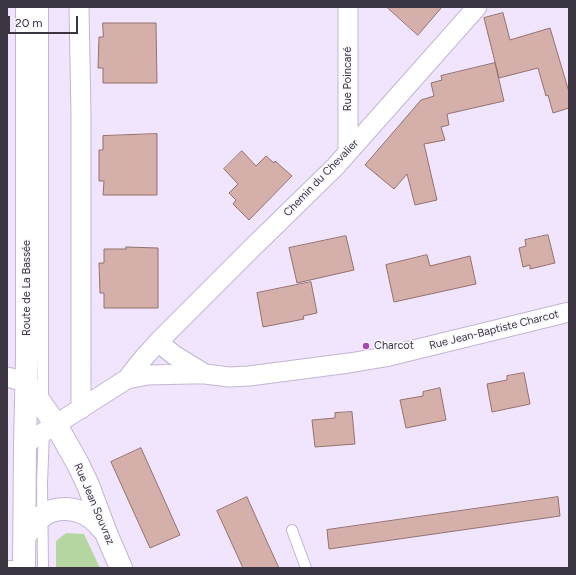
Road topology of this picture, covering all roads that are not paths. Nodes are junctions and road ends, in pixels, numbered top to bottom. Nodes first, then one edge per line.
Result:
1 (28, 7) edge
2 (43, 7) edge
3 (79, 7) edge
4 (348, 7) edge
5 (477, 7) edge
6 (348, 152) junction
7 (569, 312) edge
8 (158, 342) junction
9 (205, 374) junction
10 (127, 379) junction
11 (16, 380) edge
12 (43, 407) junction
13 (81, 409) junction
14 (50, 429) junction
15 (25, 444) junction
16 (42, 516) junction
17 (292, 530) dead end
18 (106, 533) junction
19 (25, 536) junction
20 (25, 568) edge
21 (121, 568) edge
22 (306, 568) edge

1 - 11 main road, Route de La Bassée
2 - 12 lane
3 - 13 street
4 - 6 street, Rue Poincaré
5 - 6 street, Chemin du Chevalier
6 - 8 street, Chemin du Chevalier
7 - 9 street, Rue Jean-Baptiste Charcot
8 - 9 street, Rue Jean-Baptiste Charcot
8 - 10 street, Rue Jean-Baptiste Charcot
9 - 10 street, Rue Jean-Baptiste Charcot
10 - 13 street, Rue Jean-Baptiste Charcot
11 - 12 main road, Rue Jean Souvraz
11 - 15 main road, Route de La Bassée
12 - 14 main road, Rue Jean Souvraz
13 - 14 street, Rue Jean-Baptiste Charcot
14 - 15 street, Rue Jean-Baptiste Charcot
14 - 16 lane
14 - 18 main road, Rue Jean Souvraz
15 - 19 main road, Route de La Bassée
16 - 18 main road
16 - 19 main road
16 - 20 lane
17 - 22 lane
18 - 21 main road, Rue Jean Souvraz
19 - 20 main road, Route de La Bassée

